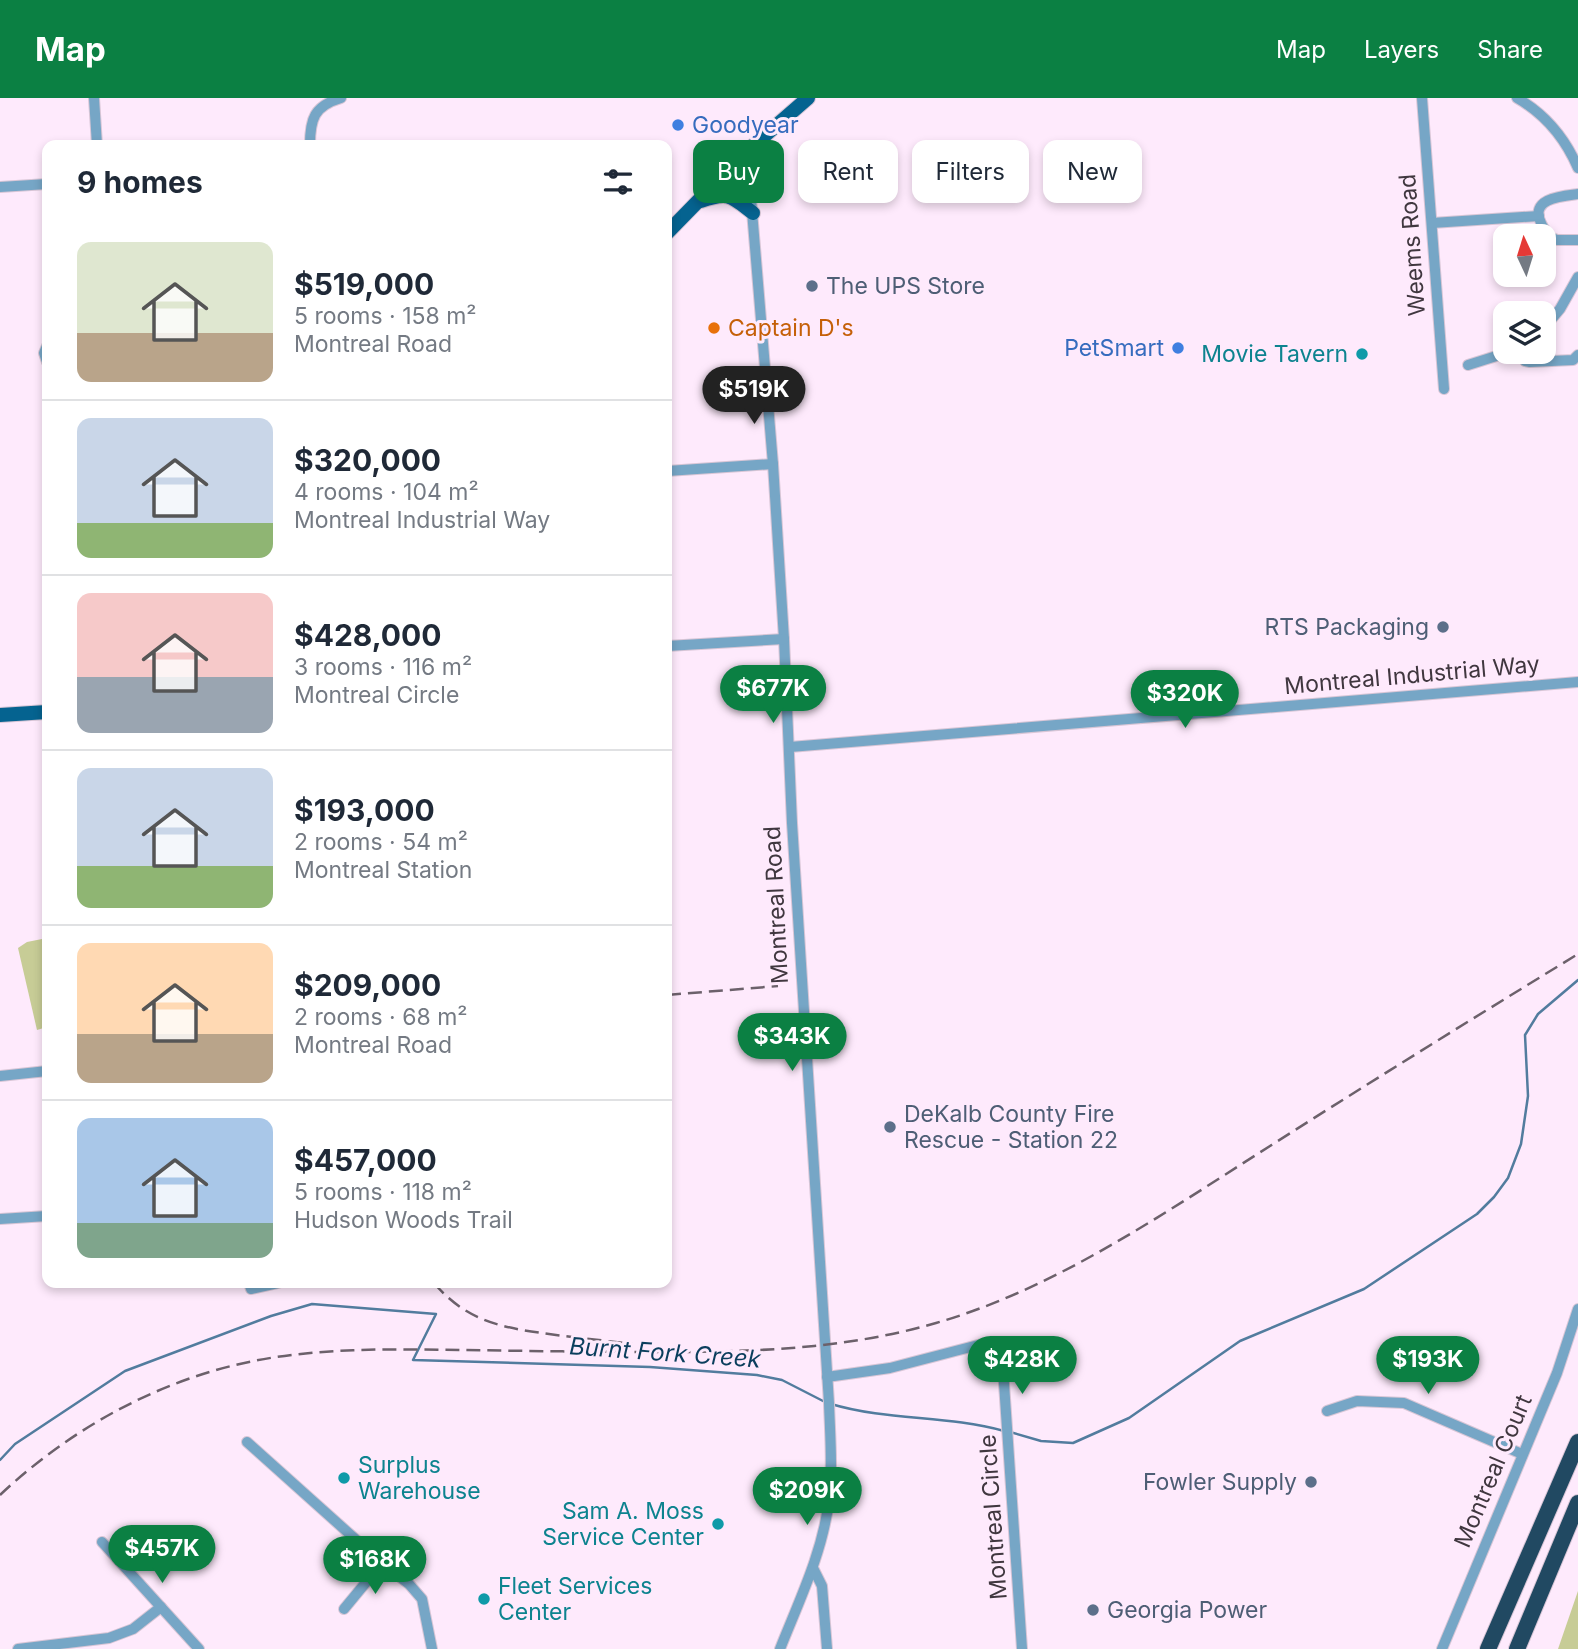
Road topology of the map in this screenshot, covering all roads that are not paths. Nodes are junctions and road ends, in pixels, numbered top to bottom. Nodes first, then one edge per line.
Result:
1 (94, 98) edge
2 (341, 98) edge
3 (808, 98) edge
4 (1422, 98) edge
5 (1517, 98) edge
6 (97, 140) edge
7 (310, 140) edge
8 (759, 140) edge
9 (1578, 168) edge
10 (42, 184) edge
11 (0, 187) edge
12 (1578, 194) edge
13 (696, 203) edge
14 (740, 203) edge
15 (752, 203) edge
16 (753, 213) junction
17 (1539, 216) junction
18 (1432, 223) junction
19 (1542, 224) edge
20 (672, 228) edge
21 (1578, 232) edge
22 (1556, 233) edge
23 (1556, 240) edge
24 (1578, 240) edge
25 (1578, 277) edge
26 (1573, 297) edge
27 (1556, 315) edge
28 (1578, 355) edge
29 (1493, 357) edge
30 (1556, 360) edge
31 (1468, 365) dead end
32 (1444, 389) dead end
33 (773, 464) junction
34 (672, 471) edge
35 (784, 639) junction
36 (672, 646) edge
37 (1578, 682) edge
38 (42, 712) edge
39 (0, 715) edge
40 (790, 747) junction
41 (42, 1072) edge
42 (0, 1076) edge
43 (42, 1216) edge
44 (0, 1219) edge
45 (1578, 1309) edge
46 (827, 1377) junction
47 (1327, 1411) dead end
48 (247, 1442) dead end
49 (1578, 1442) edge
50 (1522, 1454) junction
51 (1578, 1503) edge
52 (102, 1542) dead end
53 (382, 1563) junction
54 (813, 1568) junction
55 (161, 1607) junction
56 (344, 1609) dead end
57 (18, 1649) edge
58 (199, 1649) edge
59 (432, 1649) edge
60 (780, 1649) edge
61 (827, 1649) edge
62 (1023, 1649) edge
63 (1442, 1649) edge
64 (1488, 1649) edge
65 (1517, 1649) edge

1 - 6 street
2 - 7 street
3 - 8 main road
4 - 18 street, Weems Road
5 - 9 street
10 - 11 street
12 - 17 street
13 - 20 main road
14 - 16 main road
15 - 16 street, Montreal Road
16 - 33 street, Montreal Road
17 - 18 street
17 - 19 street
18 - 32 street, Weems Road
21 - 22 street
23 - 24 street
25 - 26 street
26 - 27 street
28 - 30 street
29 - 31 street
33 - 34 street
33 - 35 street, Montreal Road
35 - 36 street
35 - 40 street, Montreal Road
37 - 40 street, Montreal Industrial Way
38 - 39 main road
40 - 46 street, Montreal Road
41 - 42 street
43 - 44 street
45 - 50 street, Montreal Court
46 - 54 street, Montreal Road
46 - 62 street, Montreal Circle
47 - 50 street
48 - 53 street
49 - 64 highway
50 - 63 street, Montreal Court
51 - 65 highway
52 - 55 street
53 - 56 street
53 - 59 street
54 - 60 street, Montreal Road
54 - 61 street
55 - 57 street
55 - 58 street

